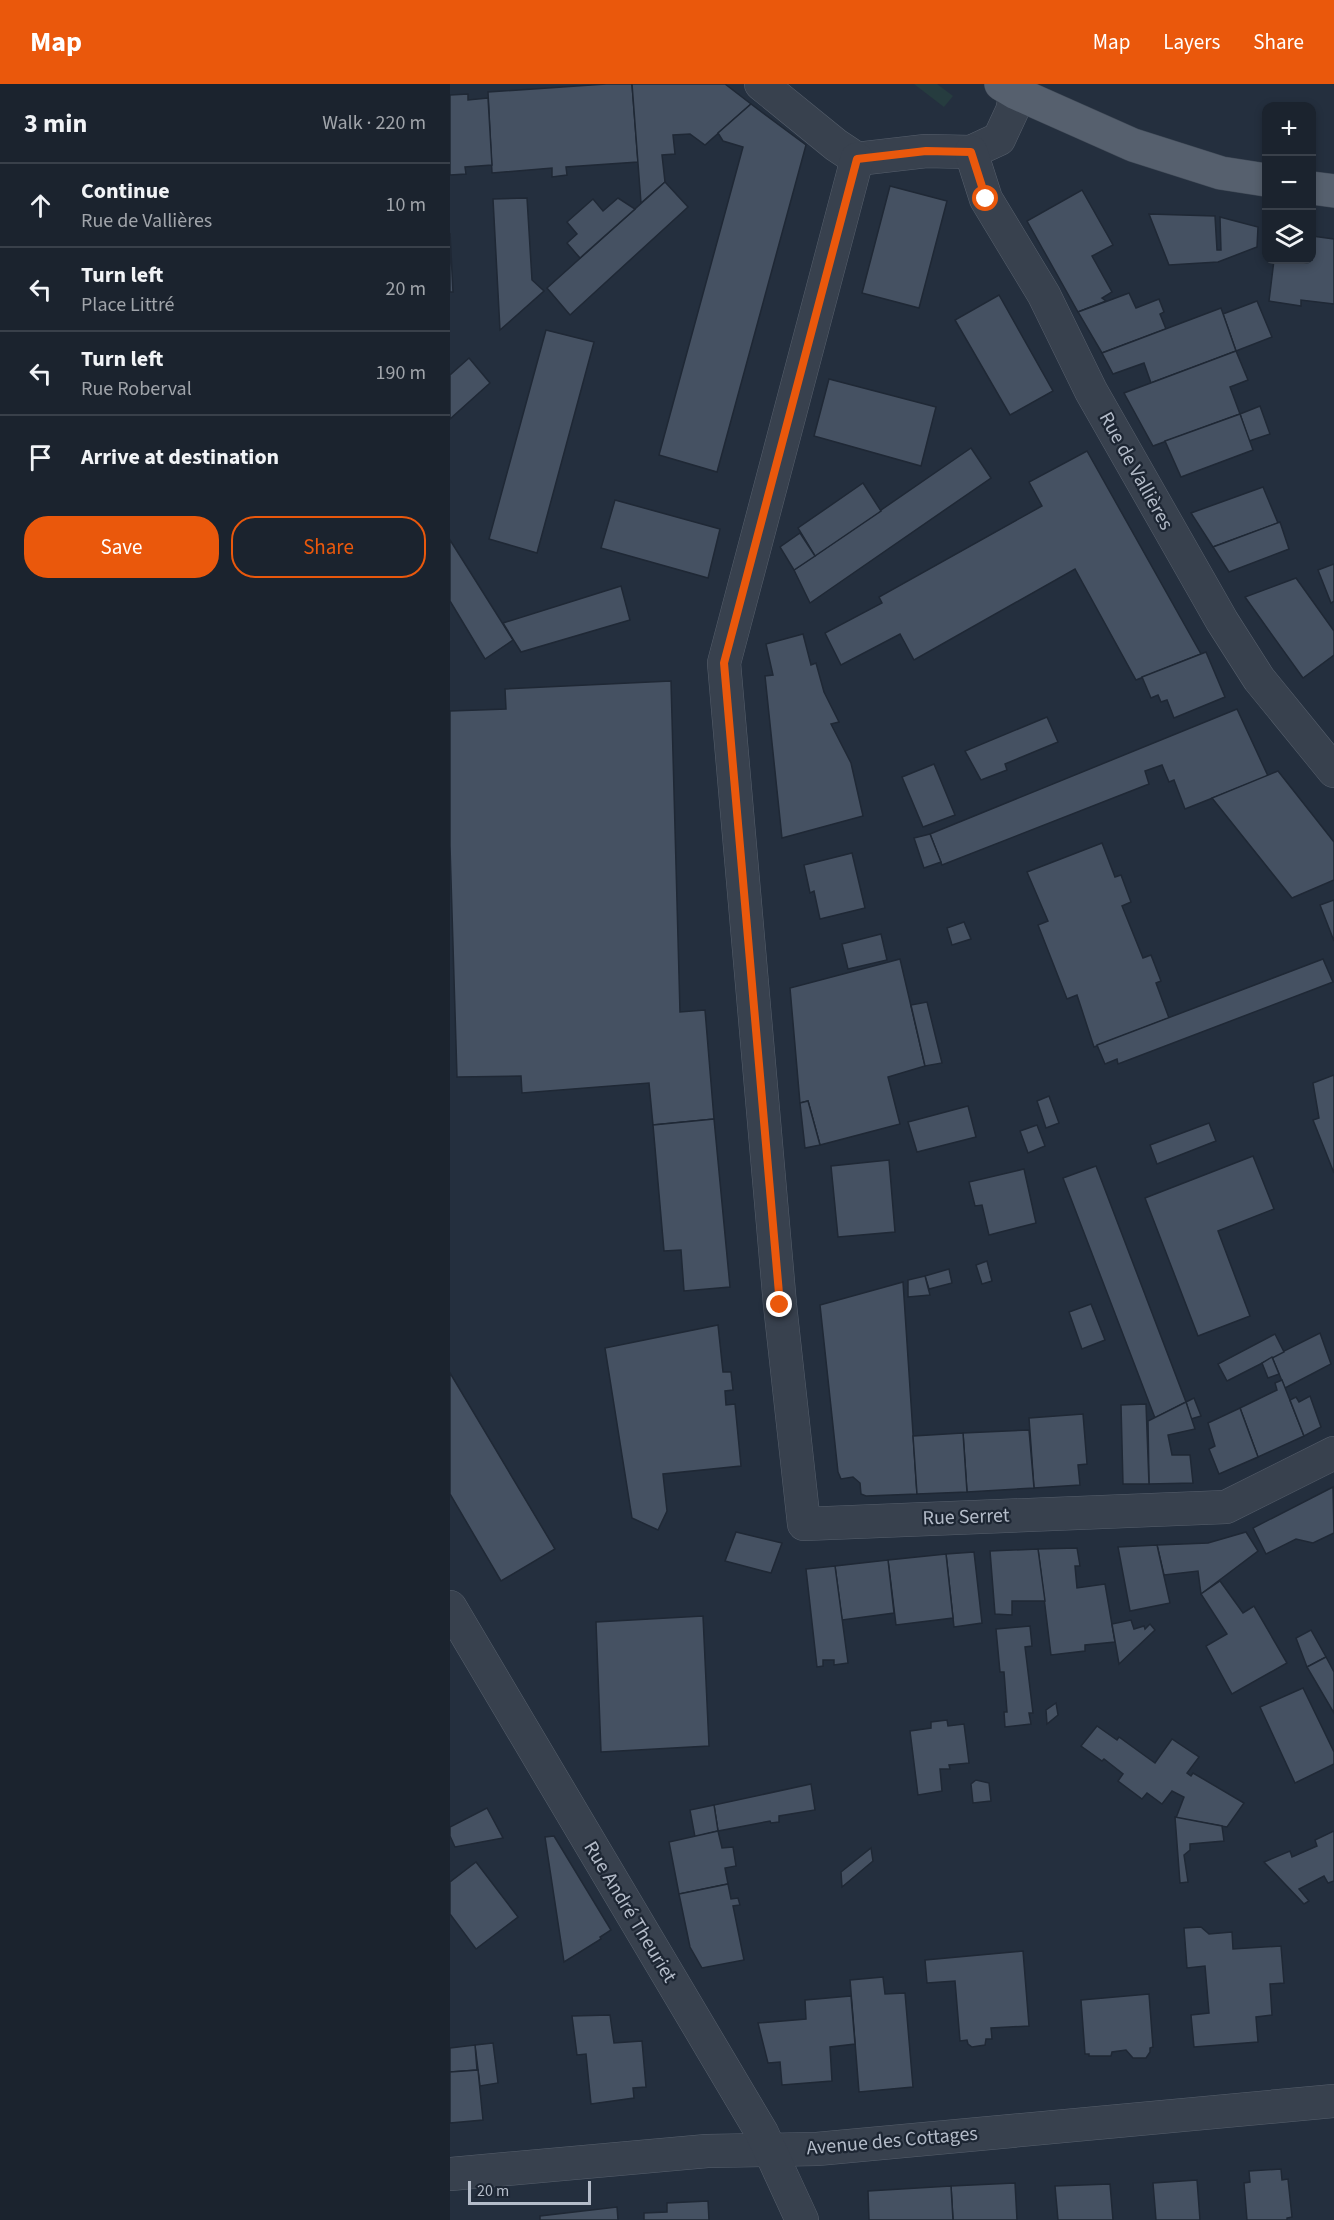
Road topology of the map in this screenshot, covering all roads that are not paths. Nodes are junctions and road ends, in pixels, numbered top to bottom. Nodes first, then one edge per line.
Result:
1 (761, 84) edge
2 (1009, 88) edge
3 (971, 152) junction
4 (857, 159) junction
5 (1262, 179) edge
6 (1316, 189) edge
7 (1334, 191) edge
8 (1334, 771) edge
9 (1334, 1453) edge
10 (450, 1607) edge
11 (1334, 2101) edge
12 (769, 2149) junction
13 (450, 2174) edge
14 (802, 2220) edge

1 - 4 street
2 - 3 street
2 - 5 main road
3 - 4 street
3 - 8 street, Rue de Vallières
4 - 9 street, Rue Serret
6 - 7 main road
10 - 12 street, Rue André Theuriet
11 - 12 street, Avenue des Cottages
12 - 13 street, Avenue des Cottages
12 - 14 street, Rue André Theuriet

